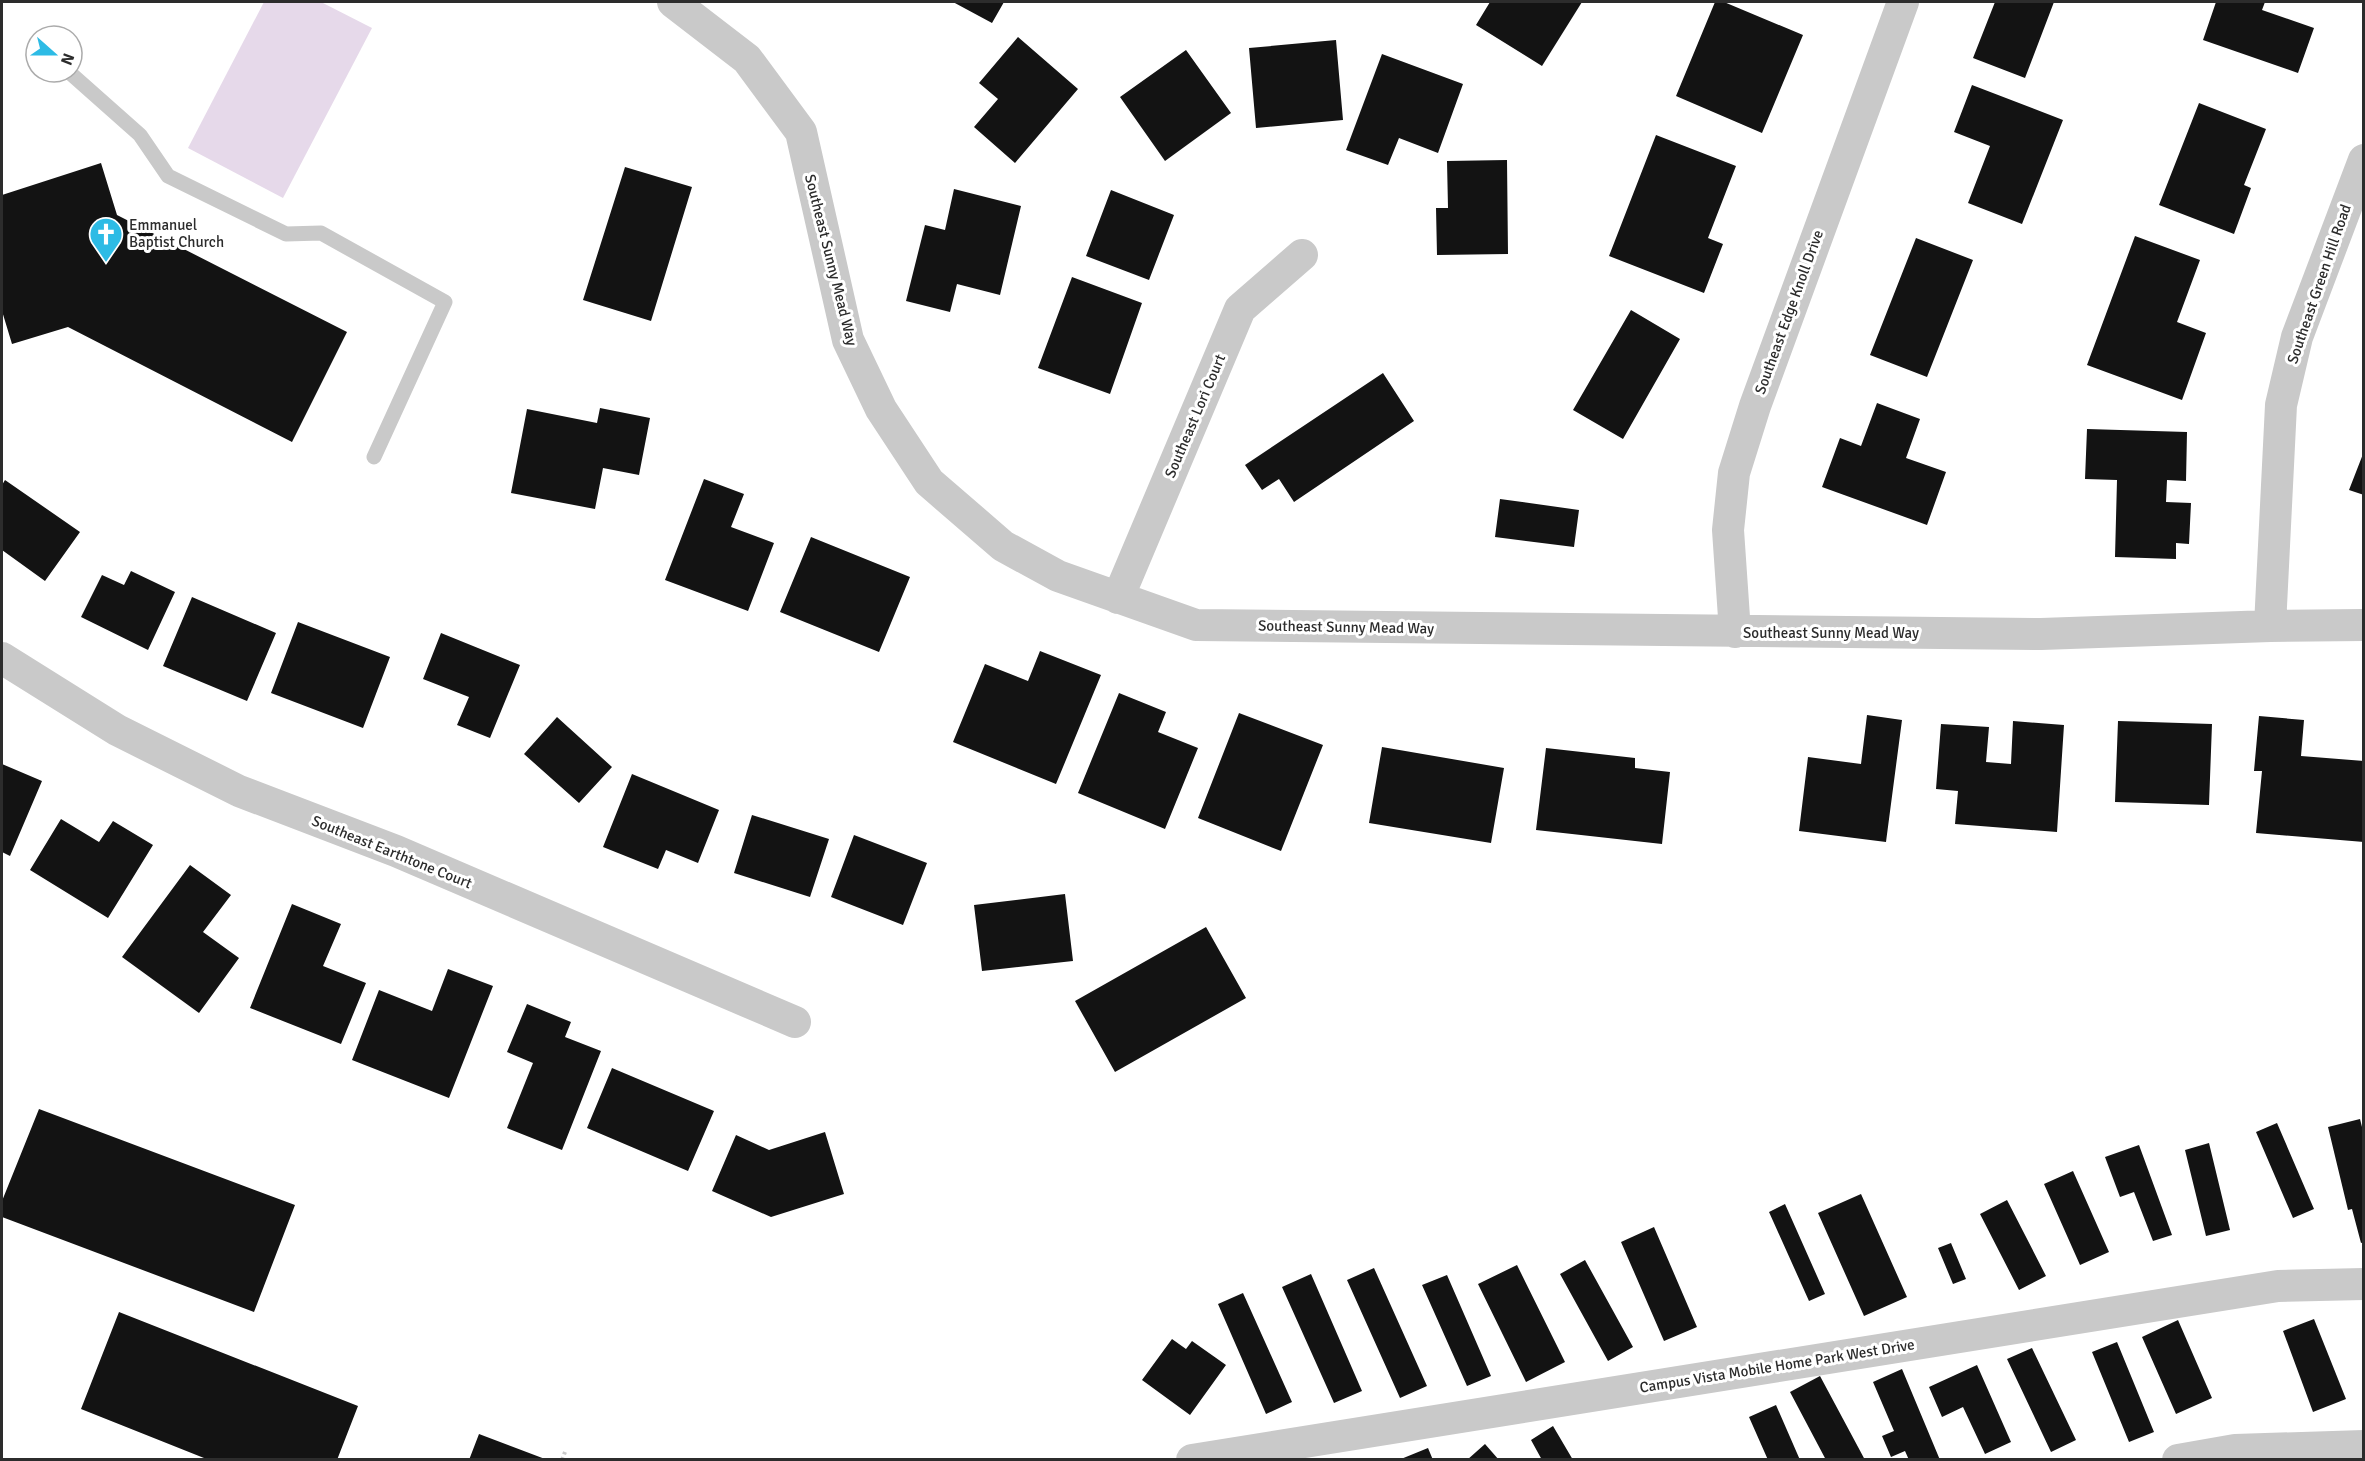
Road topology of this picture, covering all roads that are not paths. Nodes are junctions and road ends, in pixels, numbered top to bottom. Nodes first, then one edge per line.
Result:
1 (673, 2) edge
2 (1903, 2) edge
3 (83, 84) edge
4 (2364, 160) edge
5 (1302, 255) dead end
6 (374, 457) dead end
7 (1118, 598) junction
8 (2270, 626) junction
9 (2364, 626) edge
10 (1735, 632) junction
11 (2, 658) edge
12 (795, 1022) dead end
13 (2364, 1284) edge
14 (2364, 1446) edge
15 (1192, 1460) edge
16 (2178, 1460) edge

1 - 7 street, Southeast Sunny Mead Way
2 - 10 street, Southeast Edge Knoll Drive
3 - 6 lane
4 - 8 street, Southeast Green Hill Road
5 - 7 street, Southeast Lori Court
7 - 10 street, Southeast Sunny Mead Way
8 - 9 street, Southeast Sunny Mead Way
8 - 10 street, Southeast Sunny Mead Way
11 - 12 street, Southeast Earthtone Court
13 - 15 street, Campus Vista Mobile Home Park West Drive
14 - 16 street

